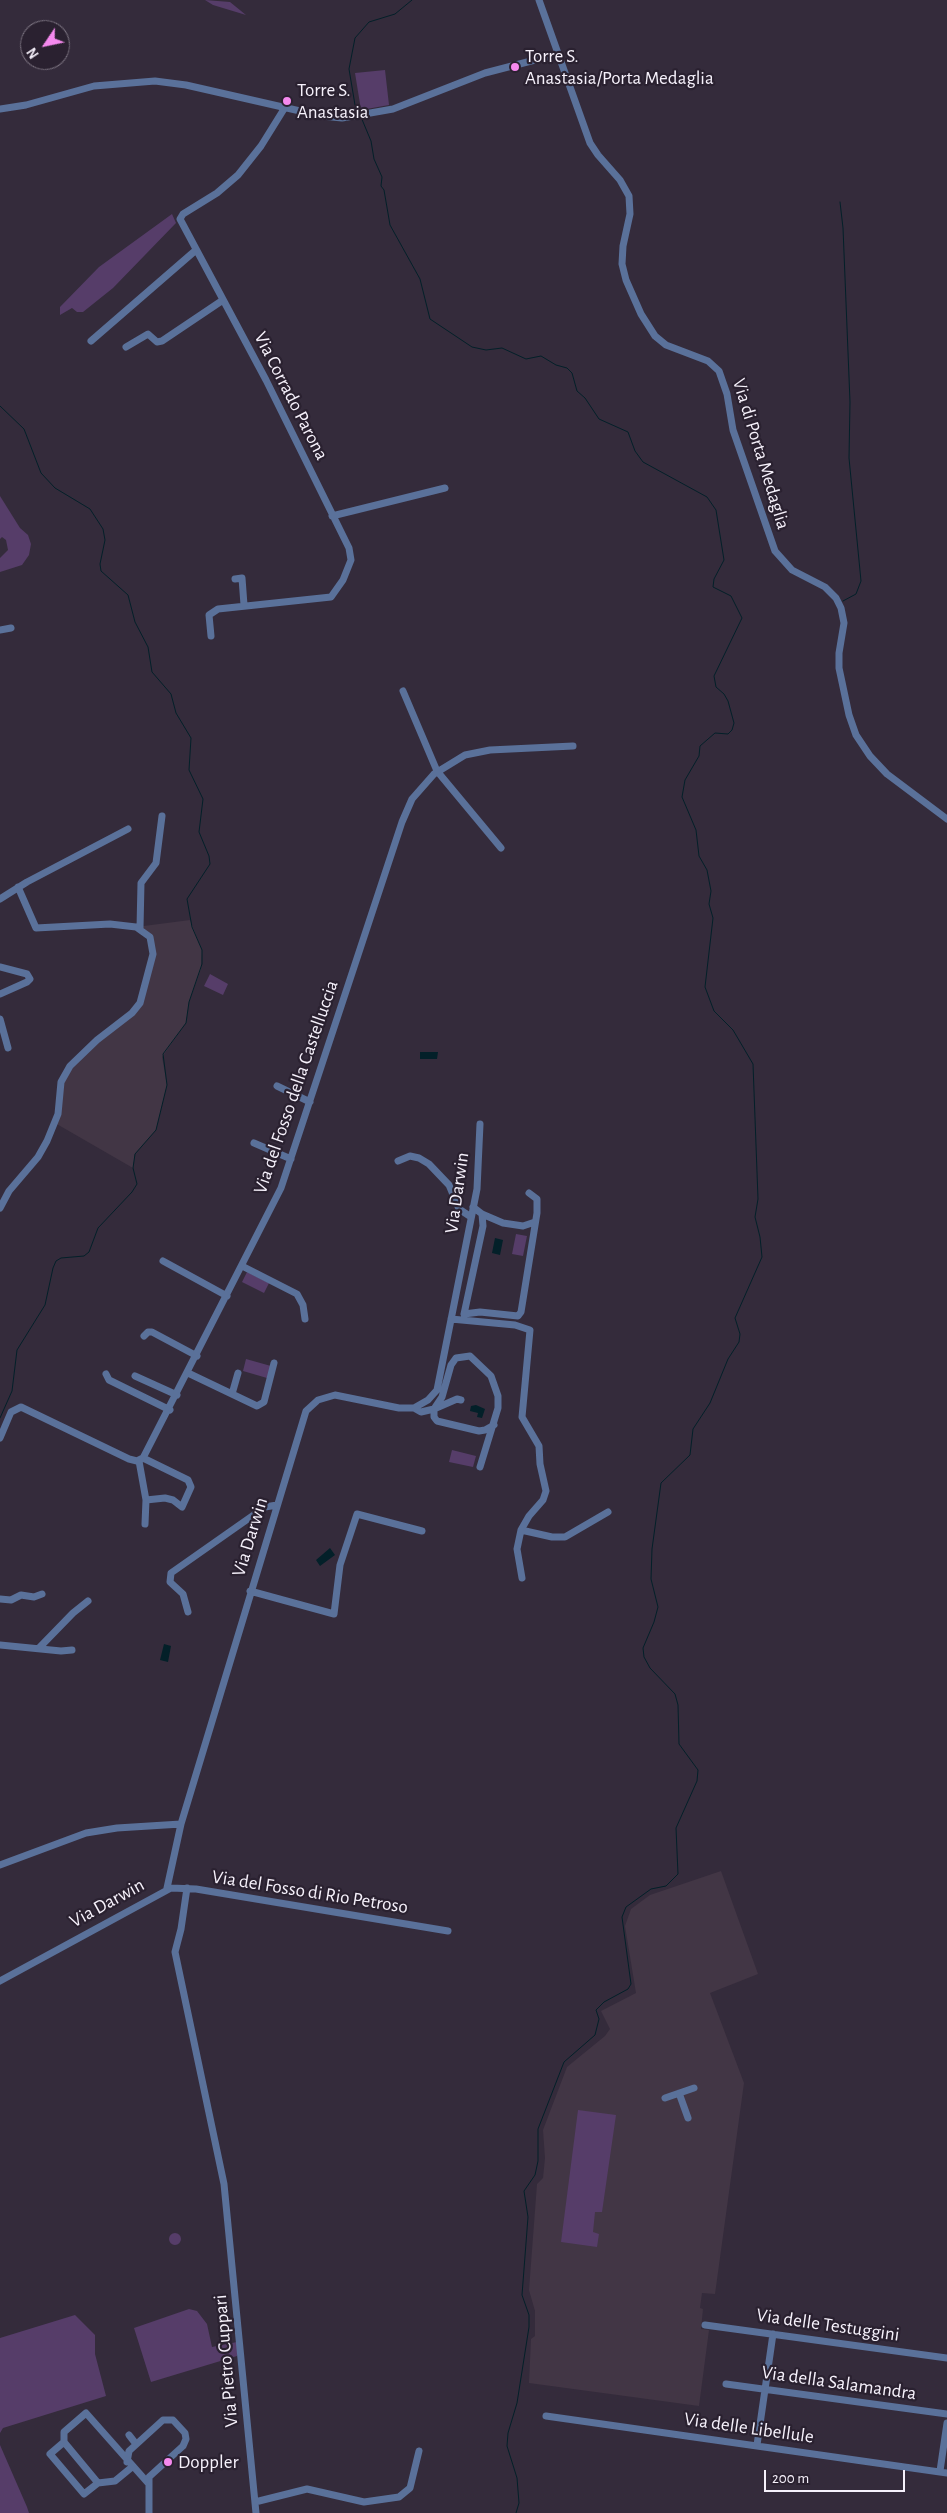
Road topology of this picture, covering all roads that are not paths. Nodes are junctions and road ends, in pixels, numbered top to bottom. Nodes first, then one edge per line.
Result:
1 (539, 0) edge
2 (558, 54) junction
3 (284, 108) junction
4 (0, 109) edge
5 (196, 250) junction
6 (223, 300) junction
7 (91, 341) dead end
8 (126, 347) dead end
9 (445, 488) dead end
10 (332, 516) junction
11 (235, 579) dead end
12 (244, 605) junction
13 (12, 628) dead end
14 (0, 630) edge
15 (211, 636) dead end
16 (403, 691) dead end
17 (573, 746) dead end
18 (437, 771) junction
19 (162, 816) dead end
20 (947, 819) edge
21 (128, 829) dead end
22 (501, 848) dead end
23 (18, 887) junction
24 (0, 899) edge
25 (140, 928) junction
26 (0, 968) edge
27 (0, 994) edge
28 (0, 1019) edge
29 (8, 1048) dead end
30 (277, 1086) dead end
31 (310, 1102) junction
32 (480, 1124) dead end
33 (254, 1143) dead end
34 (291, 1159) junction
35 (398, 1161) dead end
36 (529, 1193) dead end
37 (473, 1207) junction
38 (0, 1208) edge
39 (482, 1214) junction
40 (471, 1218) junction
41 (535, 1222) junction
42 (163, 1262) dead end
43 (242, 1266) junction
44 (227, 1296) junction
45 (305, 1318) dead end
46 (451, 1320) junction
47 (144, 1336) dead end
48 (196, 1356) junction
49 (274, 1363) dead end
50 (188, 1372) junction
51 (238, 1373) dead end
52 (106, 1374) dead end
53 (135, 1376) dead end
54 (232, 1394) junction
55 (177, 1395) junction
56 (461, 1400) dead end
57 (414, 1408) junction
58 (434, 1409) junction
59 (170, 1410) junction
60 (494, 1425) junction
61 (0, 1438) edge
62 (141, 1460) junction
63 (480, 1467) dead end
64 (146, 1500) junction
65 (276, 1505) junction
66 (608, 1512) dead end
67 (525, 1522) junction
68 (145, 1524) dead end
69 (521, 1530) junction
70 (532, 1531) junction
71 (422, 1532) dead end
72 (522, 1578) dead end
73 (250, 1592) junction
74 (42, 1594) dead end
75 (0, 1599) edge
76 (88, 1601) dead end
77 (188, 1612) dead end
78 (0, 1645) edge
79 (39, 1648) junction
80 (72, 1650) dead end
81 (181, 1824) junction
82 (0, 1865) edge
83 (167, 1888) junction
84 (187, 1888) junction
85 (448, 1931) dead end
86 (0, 1981) edge
87 (694, 2088) dead end
88 (679, 2093) junction
89 (665, 2098) dead end
90 (688, 2118) dead end
91 (705, 2325) dead end
92 (773, 2334) junction
93 (947, 2358) edge
94 (726, 2384) dead end
95 (765, 2389) junction
96 (947, 2414) edge
97 (546, 2416) dead end
98 (947, 2423) edge
99 (129, 2435) dead end
100 (64, 2442) junction
101 (136, 2444) junction
102 (757, 2445) junction
103 (418, 2451) dead end
104 (129, 2467) junction
105 (944, 2472) edge
106 (98, 2483) junction
107 (148, 2483) junction
108 (255, 2502) junction
109 (149, 2513) edge
110 (256, 2513) edge

1 - 2 street, Via di Porta Medaglia
2 - 3 street
2 - 20 street, Via di Porta Medaglia
3 - 4 street
3 - 5 street, Via Corrado Parona
5 - 6 street, Via Corrado Parona
5 - 7 street
6 - 8 street
6 - 10 street, Via Corrado Parona
9 - 10 street
10 - 12 street, Via Corrado Parona
11 - 12 street
12 - 15 street, Via Corrado Parona
13 - 14 street
16 - 18 street
17 - 18 street, Via del Fosso della Castelluccia
18 - 22 street
18 - 31 street, Via del Fosso della Castelluccia
19 - 25 street
21 - 23 street
23 - 24 street
23 - 25 street
25 - 38 street
26 - 27 street
28 - 29 street
30 - 31 street
31 - 34 street, Via del Fosso della Castelluccia
32 - 37 street, Via Darwin
33 - 34 street
34 - 43 street, Via del Fosso della Castelluccia
35 - 40 street
36 - 41 street
37 - 39 street
37 - 40 street, Via Darwin
39 - 41 street
39 - 41 street
40 - 46 street, Via Darwin
42 - 44 street
43 - 44 street, Via del Fosso della Castelluccia
43 - 45 street
44 - 48 street, Via del Fosso della Castelluccia
46 - 57 street, Via Darwin
46 - 67 street
47 - 48 street
48 - 50 street, Via del Fosso della Castelluccia
49 - 54 street
50 - 54 street
50 - 55 street, Via del Fosso della Castelluccia
51 - 54 street
52 - 59 street
53 - 55 street
55 - 59 street, Via del Fosso della Castelluccia
56 - 58 street
57 - 58 street
57 - 65 street, Via Darwin
58 - 60 street
58 - 60 street
59 - 62 street, Via del Fosso della Castelluccia
60 - 63 street
61 - 62 street
62 - 64 street
62 - 64 street
64 - 68 street
65 - 73 street, Via Darwin
65 - 77 street
66 - 70 street
67 - 69 street
67 - 70 street
69 - 70 street
69 - 72 street
71 - 73 street
73 - 81 street, Via Darwin
74 - 75 street
76 - 79 street
78 - 79 street
79 - 80 street
81 - 82 street
81 - 83 street, Via Darwin
83 - 84 street, Via del Fosso di Rio Petroso
83 - 86 street, Via Darwin
84 - 85 street, Via del Fosso di Rio Petroso
84 - 108 street, Via Pietro Cuppari
87 - 88 street
88 - 89 street
88 - 90 street
91 - 92 street, Via delle Testuggini
92 - 93 street, Via delle Testuggini
92 - 95 street
94 - 95 street, Via della Salamandra
95 - 96 street, Via della Salamandra
95 - 102 street
97 - 102 street, Via delle Libellule
98 - 105 street
99 - 101 street
100 - 104 street
100 - 106 street
100 - 106 street
101 - 104 street
101 - 107 street
102 - 105 street, Via delle Libellule
103 - 108 street
104 - 106 street
104 - 107 street
107 - 109 street
108 - 110 street, Via Pietro Cuppari

